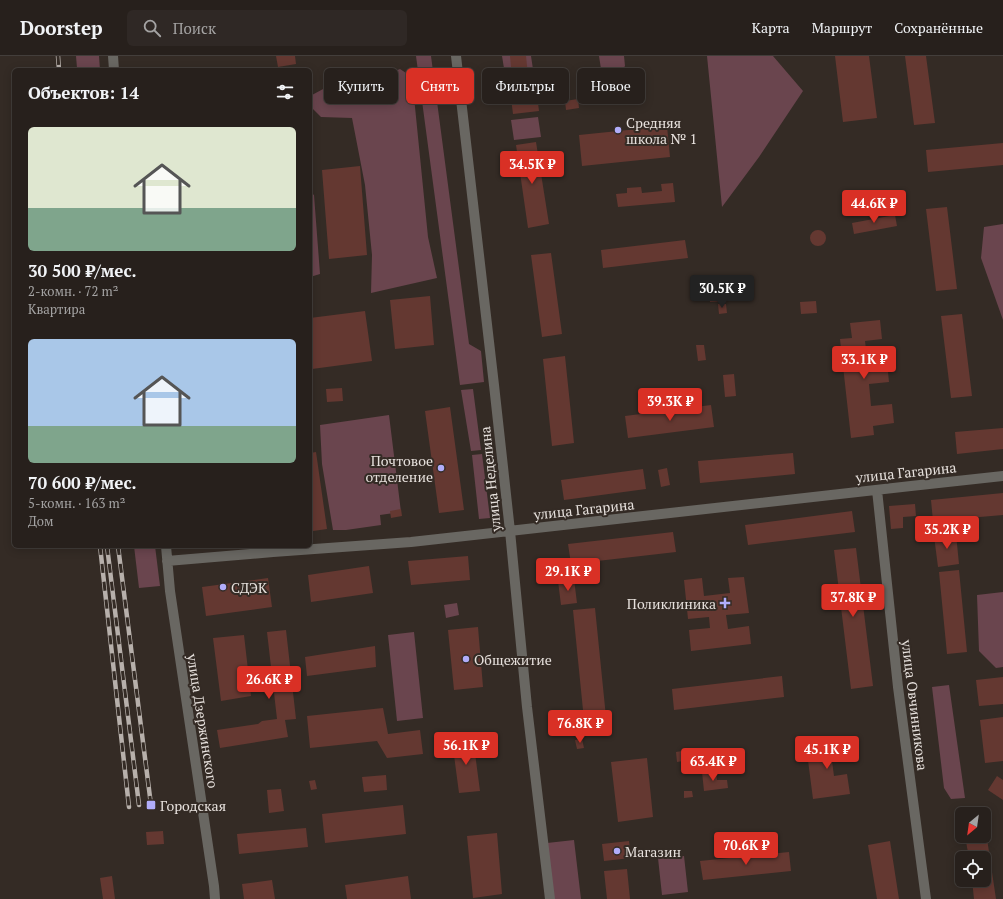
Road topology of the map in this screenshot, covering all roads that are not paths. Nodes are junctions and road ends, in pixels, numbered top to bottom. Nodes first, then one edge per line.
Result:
1 (113, 56) edge
2 (456, 56) edge
3 (114, 68) edge
4 (1003, 476) edge
5 (877, 490) junction
6 (510, 531) junction
7 (166, 548) edge
8 (167, 562) junction
9 (215, 899) edge
10 (550, 899) edge
11 (926, 899) edge

1 - 3 street
2 - 6 street, улица Неделина
4 - 5 street, улица Гагарина
5 - 6 street, улица Гагарина
5 - 11 street, улица Овчинникова
6 - 8 street, улица Гагарина
6 - 10 street, улица Неделина
7 - 8 street, улица Дзержинского
8 - 9 street, улица Дзержинского

